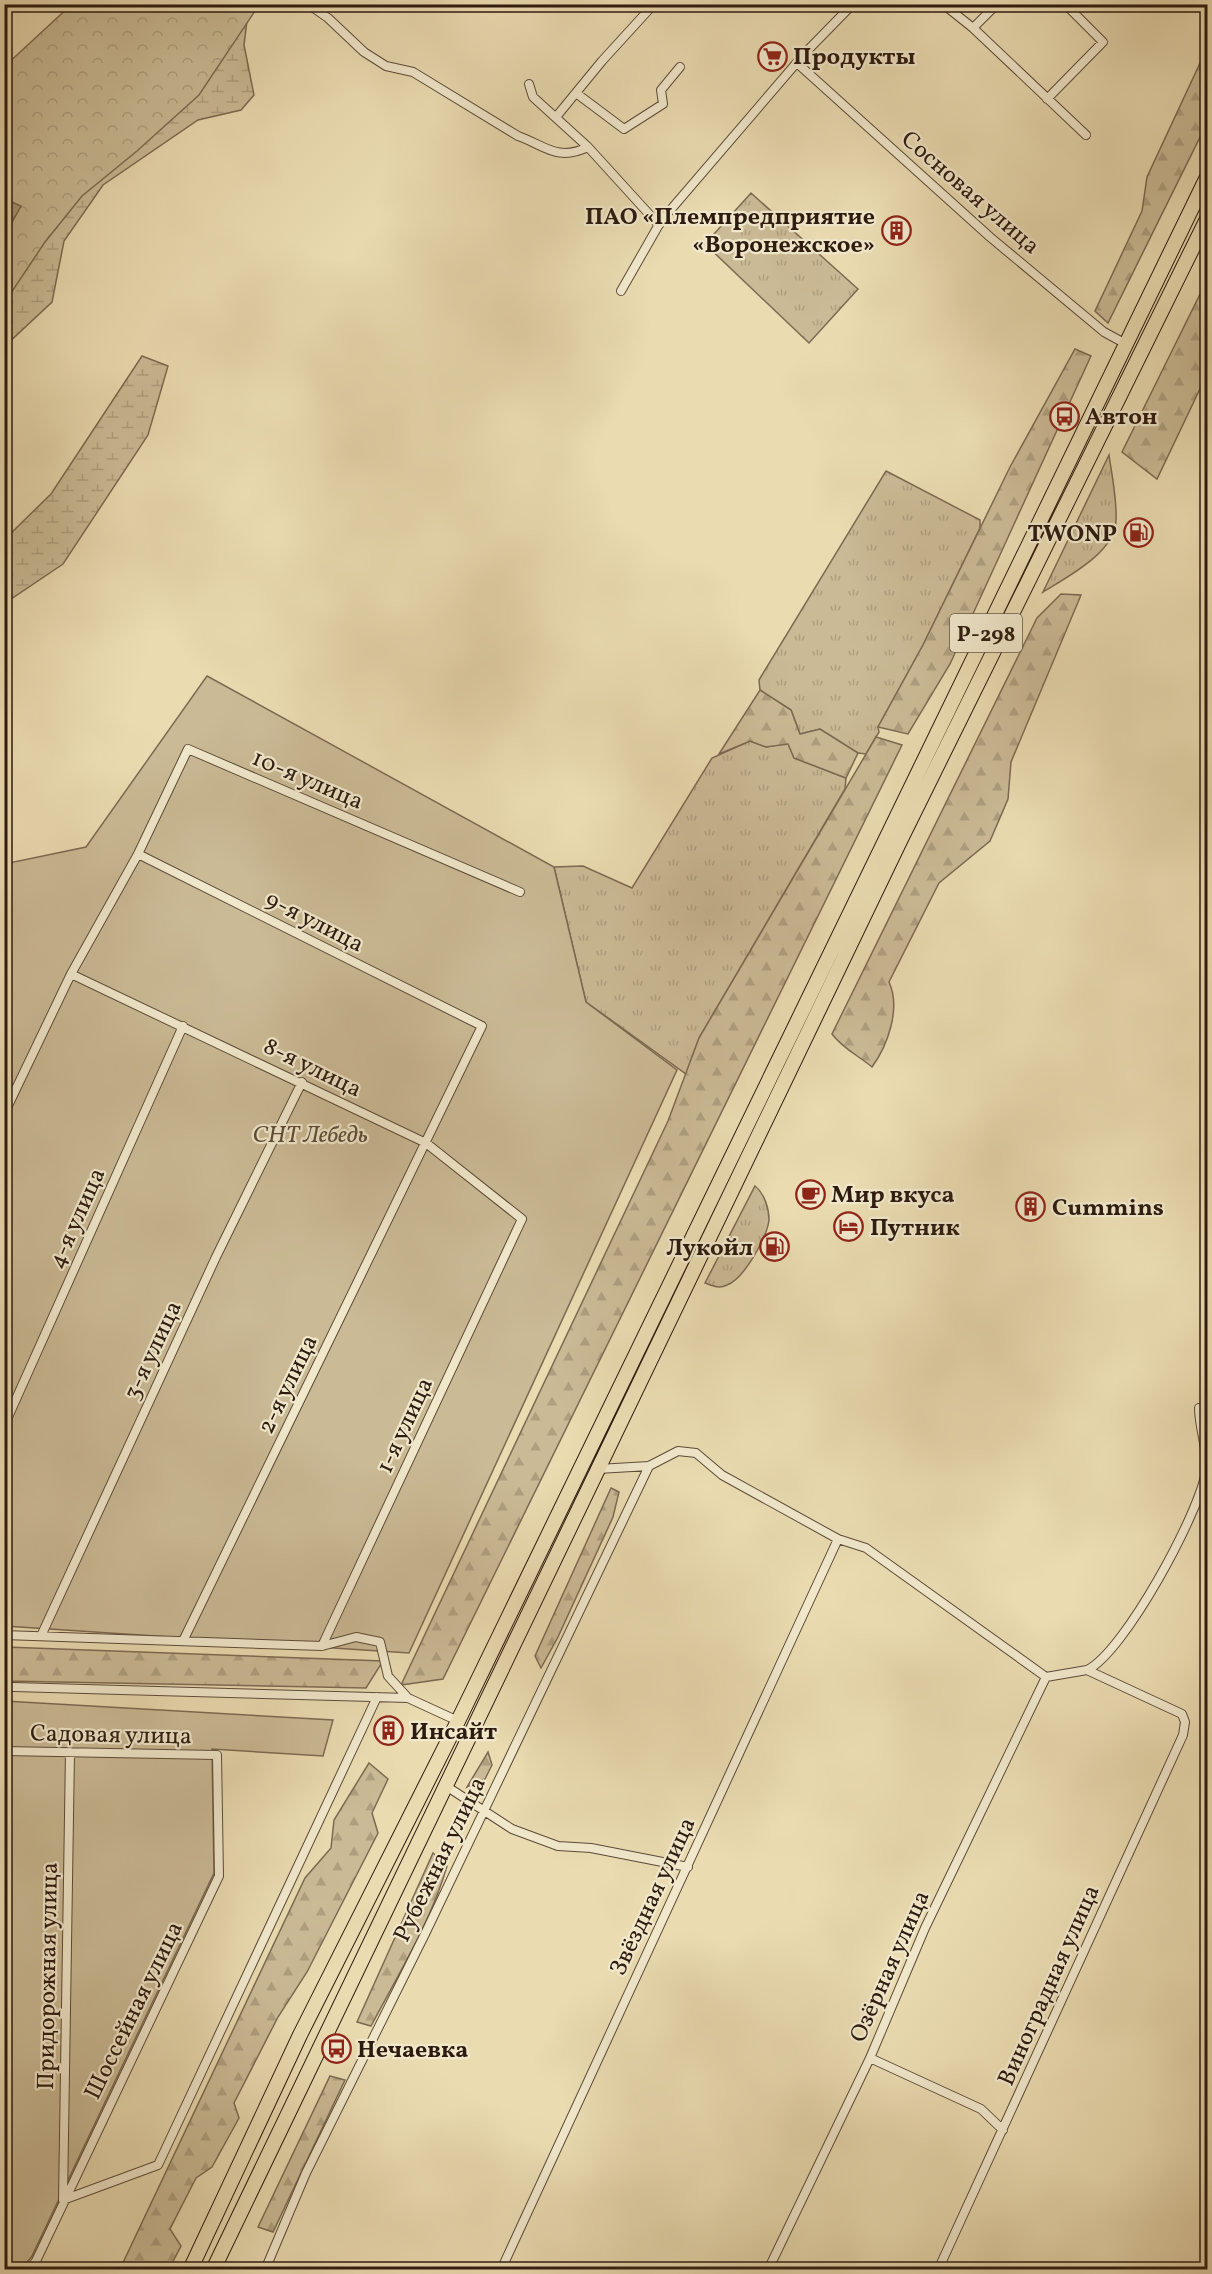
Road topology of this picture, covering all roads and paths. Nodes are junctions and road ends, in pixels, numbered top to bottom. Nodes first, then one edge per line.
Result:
1 (308, 4) edge
2 (654, 4) edge
3 (853, 4) edge
4 (944, 4) edge
5 (998, 4) edge
6 (1065, 4) edge
7 (973, 28) junction
8 (797, 63) junction
9 (680, 68) dead end
10 (529, 84) dead end
11 (576, 93) junction
12 (1047, 99) junction
13 (556, 117) junction
14 (1086, 135) dead end
15 (588, 147) junction
16 (1208, 175) edge
17 (1208, 217) edge
18 (659, 225) junction
19 (621, 291) dead end
20 (1126, 344) junction
21 (138, 854) junction
22 (520, 892) dead end
23 (71, 974) junction
24 (815, 985) junction
25 (183, 1026) junction
26 (302, 1082) junction
27 (775, 1101) junction
28 (4, 1114) edge
29 (426, 1143) junction
30 (723, 1176) junction
31 (522, 1220) joint
32 (682, 1293) junction
33 (1199, 1408) dead end
34 (4, 1426) edge
35 (649, 1466) junction
36 (598, 1469) junction
37 (838, 1539) junction
38 (4, 1635) edge
39 (41, 1636) junction
40 (183, 1641) junction
41 (322, 1646) junction
42 (1088, 1670) junction
43 (1046, 1677) junction
44 (13, 1687) dead end
45 (377, 1697) junction
46 (408, 1698) junction
47 (458, 1721) junction
48 (4, 1751) edge
49 (70, 1752) junction
50 (217, 1755) joint
51 (446, 1786) junction
52 (484, 1811) junction
53 (687, 1867) junction
54 (870, 2058) junction
55 (1003, 2130) junction
56 (63, 2200) junction
57 (29, 2270) edge
58 (190, 2270) edge
59 (213, 2270) edge
60 (265, 2270) edge
61 (501, 2270) edge
62 (768, 2270) edge
63 (938, 2270) edge

1 - 15 street
2 - 11 street
3 - 8 street
4 - 7 street
5 - 7 street
6 - 12 street
7 - 12 street
8 - 18 street
8 - 20 street, Сосновая улица
9 - 11 street
10 - 13 street
11 - 13 street
12 - 14 street
13 - 15 street
15 - 18 street
16 - 20 highway, Р-298
17 - 27 highway, Р-298
18 - 19 street
20 - 24 highway, Р-298
21 - 22 street, 10-я улица
21 - 23 street
21 - 29 street, 9-я улица
23 - 25 street, 8-я улица
23 - 28 street
24 - 27 highway
24 - 30 highway, Р-298
25 - 26 street, 8-я улица
25 - 34 street, 4-я улица
26 - 29 street, 8-я улица
26 - 39 street, 3-я улица
27 - 32 highway, Р-298
29 - 31 street, 8-я улица
29 - 40 street, 2-я улица
30 - 32 highway
30 - 47 highway, Р-298
31 - 41 street, 1-я улица
32 - 36 highway, Р-298
33 - 42 street
35 - 36 street
35 - 37 street
35 - 52 street, Рубежная улица
36 - 51 highway, Р-298
37 - 43 street
37 - 53 street, Звёздная улица
38 - 39 street
39 - 40 street
40 - 41 street
41 - 46 street
42 - 43 street
42 - 55 street, Виноградная улица
43 - 54 street, Озёрная улица
44 - 45 street
45 - 46 street
45 - 56 street
46 - 47 street
47 - 58 highway, Р-298
48 - 49 street, Садовая улица
49 - 50 street, Садовая улица
49 - 56 street, Придорожная улица
50 - 56 street, Шоссейная улица
51 - 52 street
51 - 59 highway, Р-298
52 - 53 street
52 - 60 street, Рубежная улица
53 - 61 street, Звёздная улица
54 - 55 street
54 - 62 street, Озёрная улица
55 - 63 street, Виноградная улица
56 - 57 street, Шоссейная улица

